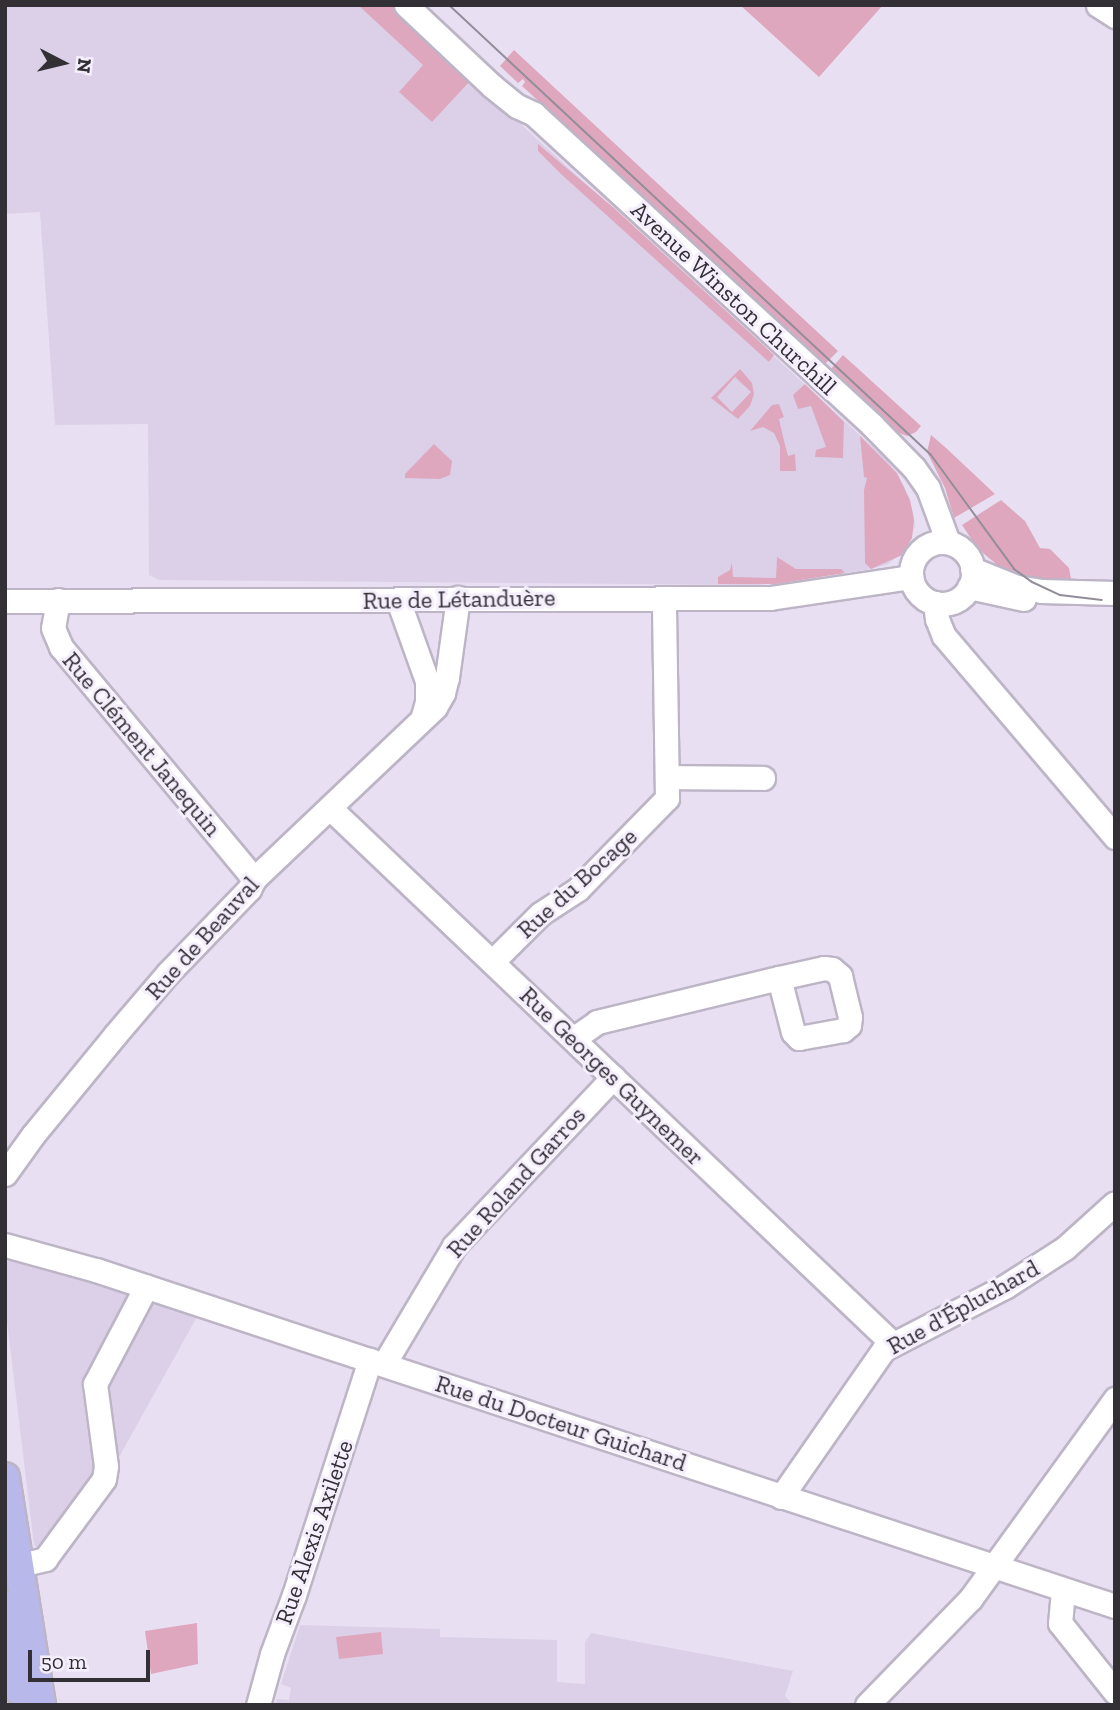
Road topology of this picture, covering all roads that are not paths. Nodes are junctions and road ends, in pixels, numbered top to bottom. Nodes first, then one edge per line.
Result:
1 (406, 5) edge
2 (427, 5) edge
3 (1098, 5) edge
4 (1115, 16) edge
5 (534, 114) junction
6 (928, 488) junction
7 (948, 542) junction
8 (924, 547) junction
9 (911, 577) junction
10 (971, 578) junction
11 (1102, 595) edge
12 (458, 598) junction
13 (664, 598) junction
14 (58, 600) junction
15 (398, 600) junction
16 (5, 601) edge
17 (935, 603) junction
18 (421, 722) junction
19 (669, 777) junction
20 (764, 778) dead end
21 (331, 809) junction
22 (1115, 837) edge
23 (254, 879) junction
24 (493, 961) junction
25 (779, 978) dead end
26 (573, 1039) junction
27 (613, 1077) junction
28 (5, 1174) edge
29 (1115, 1203) edge
30 (5, 1245) edge
31 (146, 1287) junction
32 (892, 1343) junction
33 (377, 1362) junction
34 (1115, 1399) edge
35 (5, 1477) edge
36 (781, 1496) junction
37 (20, 1565) junction
38 (993, 1566) junction
39 (1063, 1590) junction
40 (5, 1606) edge
41 (1115, 1606) edge
42 (1115, 1692) edge
43 (21, 1705) edge
44 (41, 1705) edge
45 (258, 1705) edge
46 (867, 1705) edge

1 - 5 street, Avenue Winston Churchill
2 - 5 street, Avenue Winston Churchill
3 - 4 street
5 - 6 street, Avenue Winston Churchill
6 - 7 street, Avenue Winston Churchill
6 - 8 street
7 - 8 street
7 - 10 street
8 - 9 street
9 - 13 street, Rue de Létanduère
9 - 17 street
10 - 11 street
10 - 17 street
12 - 13 street, Rue de Létanduère
12 - 15 street, Rue de Létanduère
12 - 18 street, Rue de Beauval
13 - 19 street, Rue du Bocage
14 - 15 street, Rue de Létanduère
14 - 16 street, Rue de Létanduère
14 - 23 street, Rue Clément Janequin
15 - 18 street
17 - 22 street
18 - 21 street, Rue de Beauval
19 - 20 street
19 - 24 street, Rue du Bocage
21 - 23 street, Rue de Beauval
21 - 24 street, Rue Georges Guynemer
23 - 28 street, Rue de Beauval
24 - 26 street, Rue Georges Guynemer
25 - 26 street
26 - 27 street, Rue Georges Guynemer
27 - 32 street, Rue Georges Guynemer
27 - 33 street, Rue Roland Garros
29 - 32 street, Rue d'Épluchard
30 - 31 street, Rue du Docteur Guichard
31 - 33 street, Rue du Docteur Guichard
31 - 37 street
32 - 36 street, Rue d'Épluchard
33 - 36 street, Rue du Docteur Guichard
33 - 45 street, Rue Alexis Axilette
34 - 38 street
35 - 37 main road
36 - 38 street, Rue du Docteur Guichard
37 - 44 main road
38 - 39 street, Rue du Docteur Guichard
38 - 46 street
39 - 41 street, Rue du Docteur Guichard
39 - 42 street
40 - 43 main road

